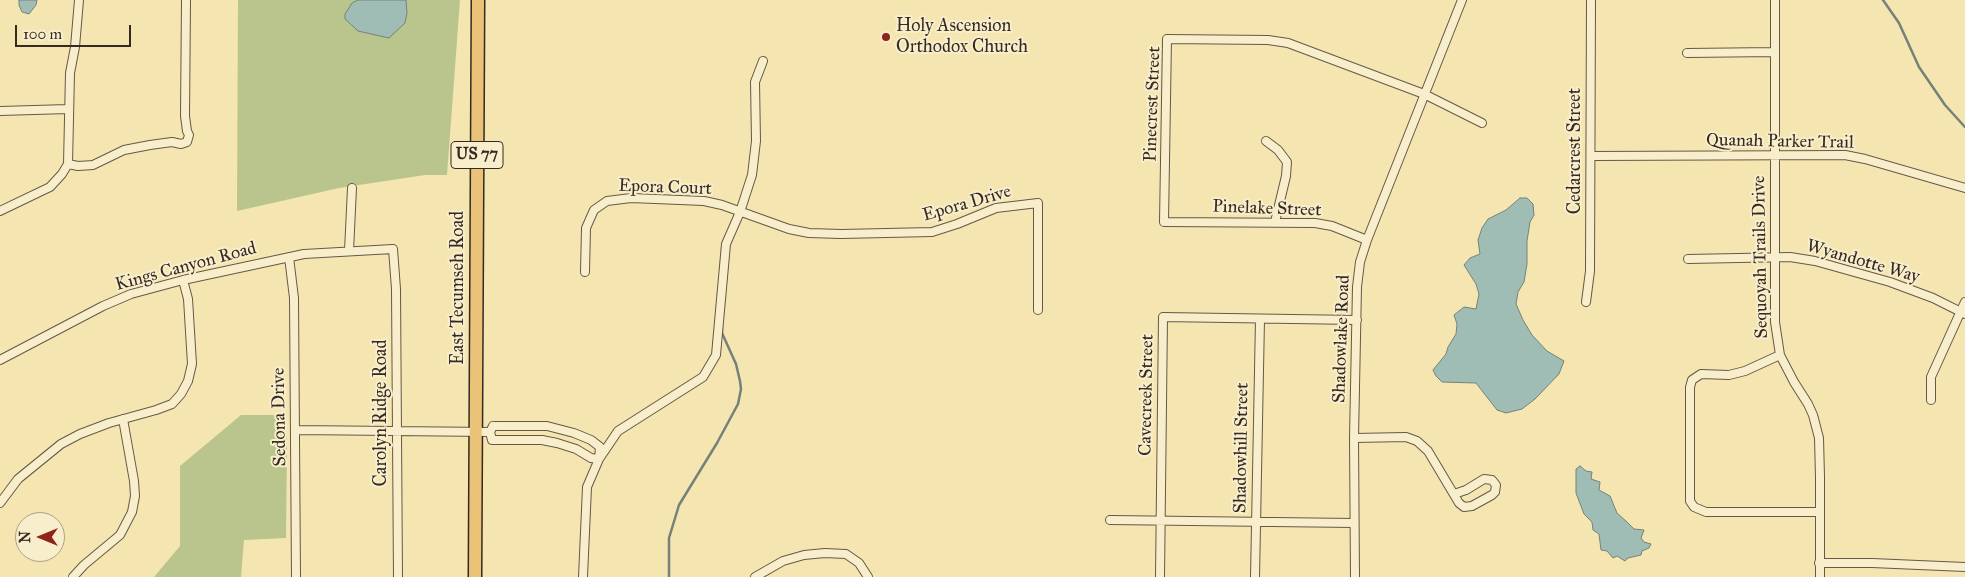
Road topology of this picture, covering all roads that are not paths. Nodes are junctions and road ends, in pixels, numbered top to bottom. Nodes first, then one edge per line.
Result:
1 (79, 0) edge
2 (186, 0) edge
3 (478, 0) edge
4 (1462, 0) edge
5 (1591, 0) edge
6 (1775, 0) edge
7 (1774, 52) junction
8 (1687, 53) dead end
9 (763, 61) dead end
10 (1424, 94) junction
11 (68, 109) junction
12 (0, 111) edge
13 (1482, 122) dead end
14 (1266, 141) dead end
15 (1774, 155) junction
16 (1591, 156) junction
17 (68, 164) junction
18 (352, 188) dead end
19 (1965, 188) edge
20 (0, 211) edge
21 (740, 212) junction
22 (1164, 222) joint
23 (1275, 222) junction
24 (1366, 240) junction
25 (393, 249) joint
26 (349, 252) junction
27 (289, 257) junction
28 (1774, 258) junction
29 (1688, 260) dead end
30 (585, 272) dead end
31 (183, 280) junction
32 (1586, 302) dead end
33 (1965, 302) edge
34 (1038, 310) dead end
35 (1963, 313) edge
36 (1260, 319) junction
37 (1357, 320) junction
38 (1780, 355) junction
39 (0, 360) edge
40 (1931, 400) dead end
41 (123, 419) junction
42 (296, 430) junction
43 (397, 431) junction
44 (476, 432) junction
45 (490, 432) junction
46 (1354, 438) junction
47 (599, 460) junction
48 (1454, 494) junction
49 (0, 503) edge
50 (1819, 512) junction
51 (1110, 520) dead end
52 (1161, 521) junction
53 (1256, 523) junction
54 (1354, 523) junction
55 (1819, 564) junction
56 (1965, 567) edge
57 (73, 577) edge
58 (296, 577) edge
59 (398, 577) edge
60 (476, 577) edge
61 (583, 577) edge
62 (755, 577) edge
63 (868, 577) edge
64 (1160, 577) edge
65 (1255, 577) edge
66 (1355, 577) edge
67 (1820, 577) edge

1 - 11 street
2 - 17 street
3 - 44 main road, East Tecumseh Road / US 77
4 - 10 street, Shadowlake Road
5 - 16 street, Cedarcrest Street
6 - 7 street, Sequoyah Trails Drive
7 - 8 street
7 - 15 street, Sequoyah Trails Drive
9 - 21 street
10 - 13 street
10 - 22 street, Pinecrest Street
10 - 24 street, Shadowlake Road
11 - 12 street
11 - 17 street
14 - 23 street
15 - 16 street, Quanah Parker Trail
15 - 19 street, Quanah Parker Trail
15 - 28 street, Sequoyah Trails Drive
16 - 32 street, Cedarcrest Street
17 - 20 street
18 - 26 street
21 - 30 street, Epora Court
21 - 34 street, Epora Drive
21 - 47 street
22 - 23 street, Pinelake Street
23 - 24 street, Pinelake Street
24 - 37 street, Shadowlake Road
25 - 26 street, Kings Canyon Road
25 - 43 street, Carolyn Ridge Road
26 - 27 street, Kings Canyon Road
27 - 31 street, Kings Canyon Road
27 - 42 street, Sedona Drive
28 - 29 street, Wyandotte Way
28 - 35 street, Wyandotte Way
28 - 38 street, Sequoyah Trails Drive
31 - 39 street, Kings Canyon Road
31 - 41 street
33 - 35 street
35 - 40 street
36 - 37 street, Cavecreek Street
36 - 52 street, Cavecreek Street
36 - 53 street, Shadowhill Street
37 - 46 street, Shadowlake Road
38 - 50 street, Sequoyah Trails Drive
38 - 50 street
41 - 49 street
41 - 57 street
42 - 43 street
42 - 58 street, Sedona Drive
43 - 44 street
43 - 59 street, Carolyn Ridge Road
44 - 45 street
44 - 60 main road, East Tecumseh Road / US 77
45 - 47 street
45 - 47 street
46 - 48 street
46 - 54 street, Shadowlake Road
47 - 61 street
48 - 48 street
50 - 55 street, Sequoyah Trails Drive
51 - 52 street
52 - 53 street
52 - 64 street, Cavecreek Street
53 - 54 street
53 - 65 street, Shadowhill Street
54 - 66 street, Shadowlake Road
55 - 56 street
55 - 67 street, Sequoyah Trails Drive
62 - 63 street

